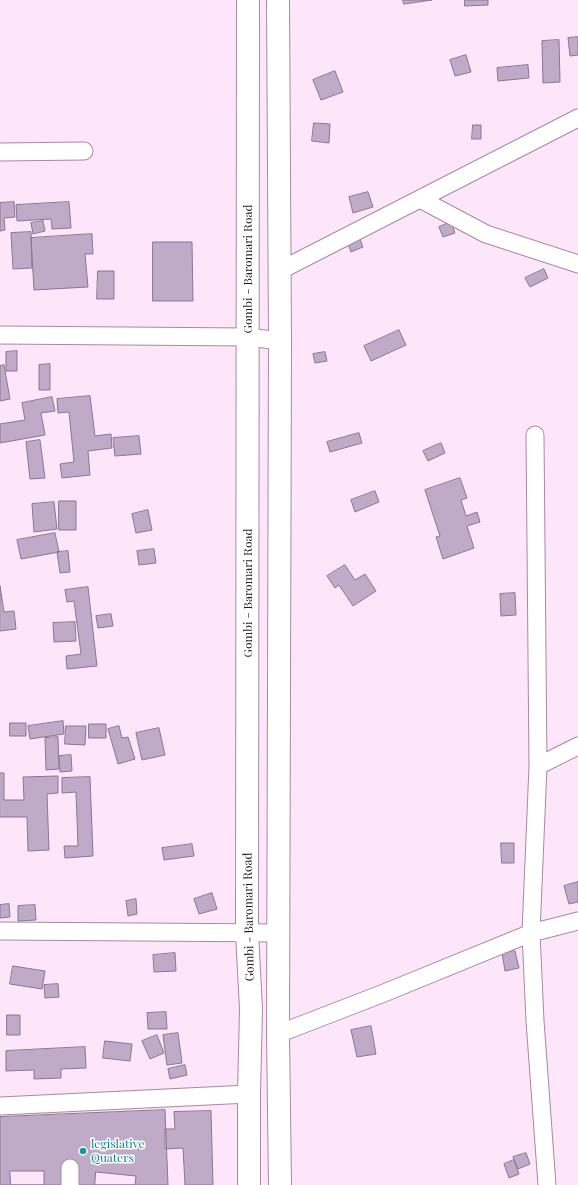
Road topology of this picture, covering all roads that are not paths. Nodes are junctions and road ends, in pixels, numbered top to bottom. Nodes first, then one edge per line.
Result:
1 (248, 0) edge
2 (278, 0) edge
3 (578, 118) edge
4 (84, 151) dead end
5 (0, 152) edge
6 (420, 199) junction
7 (578, 264) edge
8 (279, 271) junction
9 (0, 335) edge
10 (248, 337) junction
11 (280, 341) junction
12 (535, 436) dead end
13 (578, 746) edge
14 (538, 766) junction
15 (578, 921) edge
16 (0, 930) edge
17 (247, 933) junction
18 (279, 933) junction
19 (531, 933) junction
20 (278, 1034) junction
21 (249, 1094) junction
22 (0, 1106) edge
23 (70, 1168) dead end
24 (70, 1185) edge
25 (250, 1185) edge
26 (280, 1185) edge
27 (547, 1185) edge

1 - 10 main road, Gombi - Baromari Road
2 - 8 main road
3 - 6 street
4 - 5 street
6 - 7 street
6 - 8 street
8 - 11 main road
9 - 10 street
10 - 11 street
10 - 17 main road, Gombi - Baromari Road
11 - 18 main road
12 - 14 street
13 - 14 street
14 - 19 street
15 - 19 street
16 - 17 street
17 - 18 street
17 - 21 main road, Gombi - Baromari Road
18 - 20 main road
19 - 20 street
19 - 27 street
20 - 26 main road
21 - 22 street
21 - 25 main road, Gombi - Baromari Road
23 - 24 street

